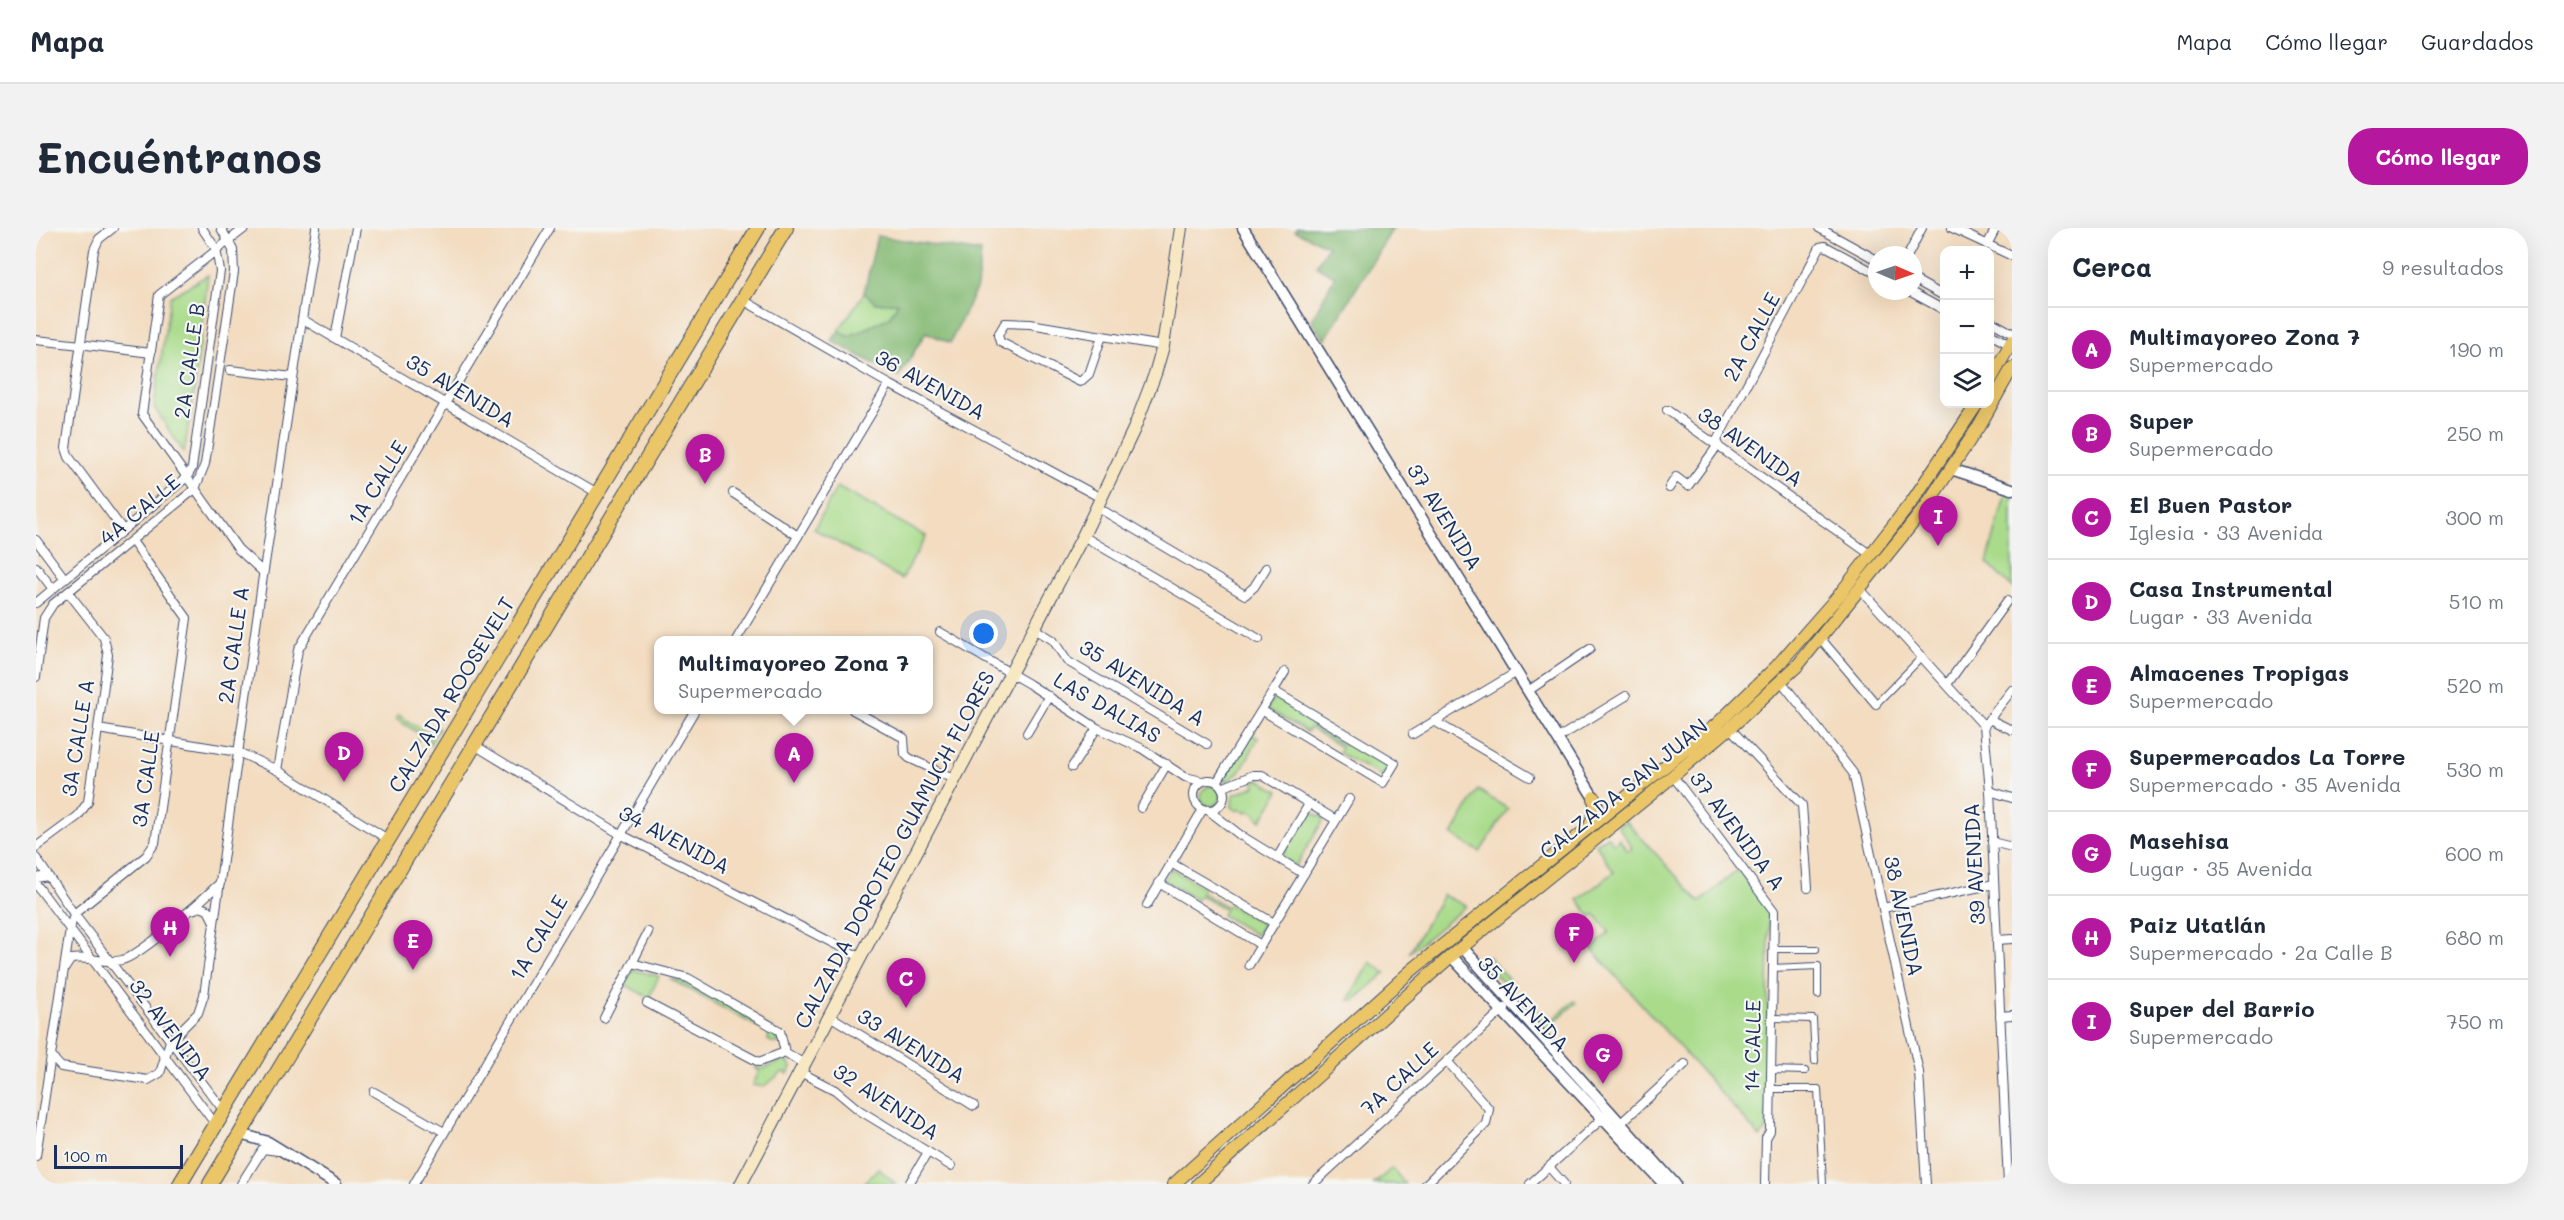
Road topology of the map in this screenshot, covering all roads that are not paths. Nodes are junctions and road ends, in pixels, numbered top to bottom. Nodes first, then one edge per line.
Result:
1 (113, 228) edge
2 (202, 228) edge
3 (221, 228) edge
4 (244, 228) edge
5 (316, 228) edge
6 (356, 228) edge
7 (550, 228) edge
8 (758, 228) edge
9 (786, 228) edge
10 (1181, 228) edge
11 (1243, 228) edge
12 (1819, 228) edge
13 (1840, 228) edge
14 (1922, 228) edge
15 (1952, 228) edge
16 (1996, 228) edge
17 (1835, 238) junction
18 (229, 240) junction
19 (1988, 245) junction
20 (1913, 246) edge
21 (216, 249) junction
22 (1868, 255) edge
23 (2012, 256) edge
24 (1868, 269) edge
25 (1922, 284) edge
26 (1940, 294) edge
27 (1922, 298) edge
28 (743, 300) junction
29 (711, 306) junction
30 (1940, 308) edge
31 (302, 319) junction
32 (1994, 325) edge
33 (1994, 335) edge
34 (1102, 336) junction
35 (335, 338) junction
36 (36, 340) edge
37 (2011, 340) edge
38 (84, 345) junction
39 (1163, 346) junction
40 (151, 353) junction
41 (207, 368) junction
42 (2012, 368) edge
43 (219, 369) junction
44 (230, 370) dead end
45 (1994, 372) edge
46 (293, 378) junction
47 (889, 384) junction
48 (445, 405) junction
49 (1974, 408) edge
50 (1667, 410) dead end
51 (1716, 444) junction
52 (1951, 469) junction
53 (187, 477) junction
54 (1669, 488) dead end
55 (195, 489) junction
56 (2012, 489) edge
57 (733, 493) dead end
58 (598, 494) junction
59 (1099, 503) junction
60 (151, 507) junction
61 (160, 518) junction
62 (123, 530) junction
63 (798, 536) junction
64 (1083, 536) junction
65 (36, 540) edge
66 (132, 541) junction
67 (595, 546) junction
68 (94, 553) junction
69 (1871, 555) junction
70 (102, 564) junction
71 (36, 567) edge
72 (1266, 568) dead end
73 (263, 572) junction
74 (65, 579) junction
75 (53, 589) junction
76 (1861, 590) junction
77 (68, 592) junction
78 (2007, 601) dead end
79 (36, 603) edge
80 (39, 625) edge
81 (1033, 628) junction
82 (939, 632) dead end
83 (738, 636) edge
84 (1259, 639) dead end
85 (1821, 639) junction
86 (1590, 649) dead end
87 (1923, 656) junction
88 (1285, 672) dead end
89 (1517, 672) junction
90 (1009, 674) junction
91 (36, 677) edge
92 (1781, 681) junction
93 (1948, 683) junction
94 (2012, 690) edge
95 (1528, 691) junction
96 (1274, 692) junction
97 (1049, 696) junction
98 (1626, 696) dead end
99 (1876, 704) joint
100 (1263, 711) junction
101 (692, 714) edge
102 (860, 714) edge
103 (1437, 719) junction
104 (1987, 723) junction
105 (1097, 728) junction
106 (1730, 728) junction
107 (98, 729) junction
108 (2012, 730) edge
109 (1027, 734) dead end
110 (1413, 734) dead end
111 (1558, 738) junction
112 (170, 739) junction
113 (1207, 744) dead end
114 (477, 746) junction
115 (238, 752) junction
116 (1167, 764) junction
117 (1072, 767) dead end
118 (277, 770) junction
119 (1673, 776) junction
120 (1185, 777) junction
121 (1530, 777) dead end
122 (954, 779) junction
123 (1202, 781) junction
124 (1220, 785) junction
125 (1990, 791) junction
126 (1193, 797) junction
127 (1594, 797) junction
128 (2012, 798) edge
129 (1349, 799) dead end
130 (1309, 804) junction
131 (1141, 808) dead end
132 (1205, 810) junction
133 (1604, 813) junction
134 (1336, 820) junction
135 (1589, 826) junction
136 (1612, 826) junction
137 (396, 827) junction
138 (620, 834) junction
139 (389, 840) junction
140 (419, 840) junction
141 (1992, 842) junction
142 (36, 847) edge
143 (2012, 847) edge
144 (36, 858) edge
145 (1277, 858) junction
146 (1171, 863) junction
147 (1304, 874) junction
148 (48, 876) junction
149 (36, 878) edge
150 (220, 883) junction
151 (1159, 883) junction
152 (36, 884) edge
153 (1994, 884) junction
154 (1808, 888) dead end
155 (1148, 905) dead end
156 (1773, 908) joint
157 (1883, 908) junction
158 (192, 910) junction
159 (74, 914) junction
160 (1275, 923) junction
161 (213, 926) junction
162 (70, 929) junction
163 (648, 932) dead end
164 (2012, 939) edge
165 (1996, 940) junction
166 (1261, 945) junction
167 (1462, 947) junction
168 (1773, 949) junction
169 (1816, 949) dead end
170 (1451, 956) junction
171 (860, 957) junction
172 (93, 959) junction
173 (111, 960) junction
174 (633, 963) junction
175 (1249, 965) dead end
176 (1772, 968) junction
177 (63, 971) junction
178 (1818, 995) dead end
179 (1512, 1001) junction
180 (647, 1003) dead end
181 (1503, 1010) junction
182 (2012, 1015) edge
183 (2000, 1016) junction
184 (830, 1017) junction
185 (604, 1018) dead end
186 (1772, 1018) junction
187 (170, 1041) junction
188 (784, 1052) junction
189 (164, 1055) junction
190 (51, 1056) junction
191 (1447, 1061) junction
192 (1815, 1061) dead end
193 (1685, 1064) dead end
194 (61, 1067) junction
195 (802, 1068) junction
196 (1771, 1070) junction
197 (1805, 1071) dead end
198 (48, 1077) junction
199 (1771, 1089) junction
200 (2008, 1090) edge
201 (374, 1092) dead end
202 (974, 1106) dead end
203 (224, 1110) junction
204 (1607, 1114) junction
205 (39, 1119) edge
206 (1621, 1123) junction
207 (216, 1125) junction
208 (444, 1132) junction
209 (240, 1134) junction
210 (2009, 1148) edge
211 (280, 1151) junction
212 (928, 1152) junction
213 (36, 1156) edge
214 (951, 1166) dead end
215 (1549, 1167) junction
216 (214, 1181) edge
217 (909, 1182) dead end
218 (180, 1184) edge
219 (241, 1184) edge
220 (336, 1184) edge
221 (414, 1184) edge
222 (741, 1184) edge
223 (1174, 1184) edge
224 (1198, 1184) edge
225 (1313, 1184) edge
226 (1426, 1184) edge
227 (1530, 1184) edge
228 (1564, 1184) edge
229 (1664, 1184) edge
230 (1676, 1184) edge
231 (1765, 1184) edge
232 (1823, 1184) edge
233 (1926, 1184) edge
234 (2008, 1184) edge

1 - 38 street
2 - 21 street
3 - 18 street
4 - 18 street
5 - 31 street, 2A CALLE A
6 - 35 street
7 - 48 street, 1A CALLE
8 - 29 highway, CALZADA ROOSEVELT
9 - 28 highway
10 - 39 main road, CALZADA DOROTEO GUAMUCH FLORES
11 - 89 street, 37 AVENIDA
12 - 17 street
13 - 17 street
14 - 20 street
15 - 19 street
16 - 19 street
17 - 22 street
18 - 21 street
18 - 43 street, 4A CALLE
19 - 23 street
21 - 40 street
21 - 41 street, 2A CALLE B
24 - 51 street, 2A CALLE
25 - 26 street
27 - 30 street
28 - 29 highway
28 - 47 street, 36 AVENIDA
28 - 67 highway
29 - 58 highway, CALZADA ROOSEVELT
31 - 35 street, 35 AVENIDA
31 - 46 street, 2A CALLE A
32 - 37 street
33 - 37 street
34 - 34 street
34 - 39 street
35 - 48 street, 35 AVENIDA
36 - 38 street
37 - 45 main road
38 - 40 street
38 - 62 street
39 - 59 main road, CALZADA DOROTEO GUAMUCH FLORES
40 - 53 street
41 - 43 street
41 - 53 street, 2A CALLE B
42 - 52 main road, CALZADA SAN JUAN
43 - 55 street, 4A CALLE
44 - 46 street
46 - 73 street, 2A CALLE A
47 - 59 street, 36 AVENIDA
47 - 63 street
48 - 58 street, 35 AVENIDA
48 - 118 street, 1A CALLE
49 - 69 main road, CALZADA SAN JUAN
50 - 51 street, 38 AVENIDA
51 - 54 street, 2A CALLE
51 - 69 street, 38 AVENIDA
52 - 56 street
52 - 76 main road, CALZADA SAN JUAN
53 - 55 street
53 - 60 street, 4A CALLE
55 - 61 street, 4A CALLE
55 - 73 street
57 - 63 street
58 - 67 highway
58 - 137 highway, CALZADA ROOSEVELT
59 - 64 main road, CALZADA DOROTEO GUAMUCH FLORES
59 - 72 street, 36 AVENIDA
60 - 61 street
60 - 62 street, 4A CALLE
61 - 66 street, 4A CALLE
62 - 68 street, 4A CALLE
63 - 83 street
64 - 81 main road, CALZADA DOROTEO GUAMUCH FLORES
64 - 84 street
65 - 74 street
66 - 70 street, 4A CALLE
66 - 112 street, 3A CALLE
67 - 114 highway
68 - 70 street
68 - 74 street, 4A CALLE
69 - 133 main road, CALZADA SAN JUAN
70 - 77 street, 4A CALLE
71 - 75 street
73 - 115 street, 2A CALLE A
74 - 75 street, 4A CALLE
75 - 79 street, 4A CALLE
76 - 85 main road, CALZADA SAN JUAN
76 - 87 street
77 - 80 street, 4A CALLE
77 - 107 street, 3A CALLE A
78 - 93 street
80 - 91 street, 4A CALLE
81 - 90 main road, CALZADA DOROTEO GUAMUCH FLORES
81 - 113 street, 35 AVENIDA A
82 - 90 street, LAS DALIAS
85 - 92 main road, CALZADA SAN JUAN
85 - 99 street
86 - 95 street
87 - 93 street
87 - 99 street
88 - 96 street
89 - 95 street, 37 AVENIDA
89 - 103 street
90 - 97 street, LAS DALIAS
90 - 122 main road, CALZADA DOROTEO GUAMUCH FLORES
92 - 106 main road, CALZADA SAN JUAN
92 - 157 street, 38 AVENIDA
93 - 104 street
94 - 104 street
95 - 111 street, 37 AVENIDA
96 - 100 street
96 - 100 street
97 - 105 street, LAS DALIAS
97 - 109 street
98 - 111 street
100 - 124 street
101 - 138 street, 1A CALLE
102 - 122 street
103 - 110 street
103 - 121 street
104 - 108 street
104 - 125 street, 39 AVENIDA
105 - 116 street, LAS DALIAS
105 - 117 street
106 - 119 main road, CALZADA SAN JUAN
106 - 154 street
107 - 112 street
107 - 142 street, 3A CALLE A
111 - 127 street, 37 AVENIDA
112 - 115 street
112 - 159 street, 3A CALLE
114 - 138 street, 34 AVENIDA
114 - 140 highway
115 - 118 street
115 - 150 street, 2A CALLE A
116 - 120 street, LAS DALIAS
116 - 131 street
118 - 139 street
119 - 136 main road, CALZADA SAN JUAN
119 - 156 street, 37 AVENIDA A
120 - 123 street, LAS DALIAS
120 - 126 street
122 - 171 main road, CALZADA DOROTEO GUAMUCH FLORES
123 - 124 street
123 - 126 street
124 - 130 street
124 - 132 street
125 - 128 street
125 - 141 street, 39 AVENIDA
126 - 132 street
127 - 133 street, 37 AVENIDA
127 - 135 main road
129 - 134 street
130 - 134 street
130 - 145 street
132 - 145 street
132 - 146 street
133 - 135 main road, CALZADA SAN JUAN
133 - 136 street, 37 AVENIDA
134 - 147 street
135 - 223 main road, CALZADA SAN JUAN
136 - 167 main road, CALZADA SAN JUAN
137 - 139 highway, CALZADA ROOSEVELT
137 - 140 highway
138 - 171 street, 34 AVENIDA
138 - 208 street, 1A CALLE
139 - 203 highway, CALZADA ROOSEVELT
140 - 209 highway
141 - 143 street
141 - 153 street, 39 AVENIDA
144 - 148 street, 32 AVENIDA
145 - 147 street
146 - 151 street
146 - 160 street
147 - 160 street
148 - 149 street
148 - 159 street, 32 AVENIDA
150 - 158 street
150 - 161 street, 2A CALLE A
151 - 155 street
151 - 166 street
152 - 162 street, 32 AVENIDA
153 - 157 street
153 - 165 street, 39 AVENIDA
156 - 168 street, 14 CALLE
157 - 233 street, 38 AVENIDA
158 - 161 street
158 - 173 street
159 - 162 street
159 - 173 street, 32 AVENIDA
160 - 166 street
161 - 187 street, 2A CALLE A
162 - 172 street, 32 AVENIDA
162 - 177 street
163 - 174 street
164 - 165 street
165 - 183 street, 39 AVENIDA
166 - 175 street
167 - 170 main road, CALZADA SAN JUAN
167 - 179 street, 35 AVENIDA
168 - 169 street
168 - 176 street, 14 CALLE
170 - 181 street, 35 AVENIDA
170 - 224 main road, CALZADA SAN JUAN
171 - 184 main road, CALZADA DOROTEO GUAMUCH FLORES
172 - 173 street, 32 AVENIDA
172 - 177 street, 32 AVENIDA
172 - 189 street, 32 AVENIDA
173 - 187 street, 32 AVENIDA
174 - 185 street
174 - 188 street
176 - 178 street
176 - 186 street, 14 CALLE
177 - 190 street
179 - 181 street, 7A CALLE
179 - 204 street, 35 AVENIDA
180 - 188 street
181 - 191 street, 7A CALLE
181 - 204 street, 35 AVENIDA
182 - 183 street
183 - 200 street, 39 AVENIDA
184 - 195 main road, CALZADA DOROTEO GUAMUCH FLORES
184 - 202 street, 33 AVENIDA
186 - 192 street
186 - 196 street, 14 CALLE
187 - 189 street, 2A CALLE A
187 - 203 street, 32 AVENIDA
188 - 195 street, 32 AVENIDA
189 - 194 street, 2A CALLE A
189 - 207 street, 32 AVENIDA
190 - 194 street
190 - 198 street
191 - 225 street, 7A CALLE
191 - 226 street
193 - 206 street
194 - 198 street
195 - 212 street, 32 AVENIDA
195 - 222 main road, CALZADA DOROTEO GUAMUCH FLORES
196 - 197 street
196 - 199 street, 14 CALLE
198 - 205 street
199 - 231 street, 14 CALLE
199 - 232 street
200 - 210 street, 39 AVENIDA
201 - 208 street
203 - 207 highway, CALZADA ROOSEVELT
204 - 206 street, 35 AVENIDA
204 - 215 street
204 - 229 street, 35 AVENIDA
205 - 213 street
206 - 230 street, 35 AVENIDA
207 - 218 highway, CALZADA ROOSEVELT
208 - 221 street, 1A CALLE
209 - 211 street
209 - 216 highway
210 - 234 street, 39 AVENIDA
211 - 219 street
211 - 220 street
212 - 214 street, 32 AVENIDA
212 - 217 street
215 - 227 street
215 - 228 street

